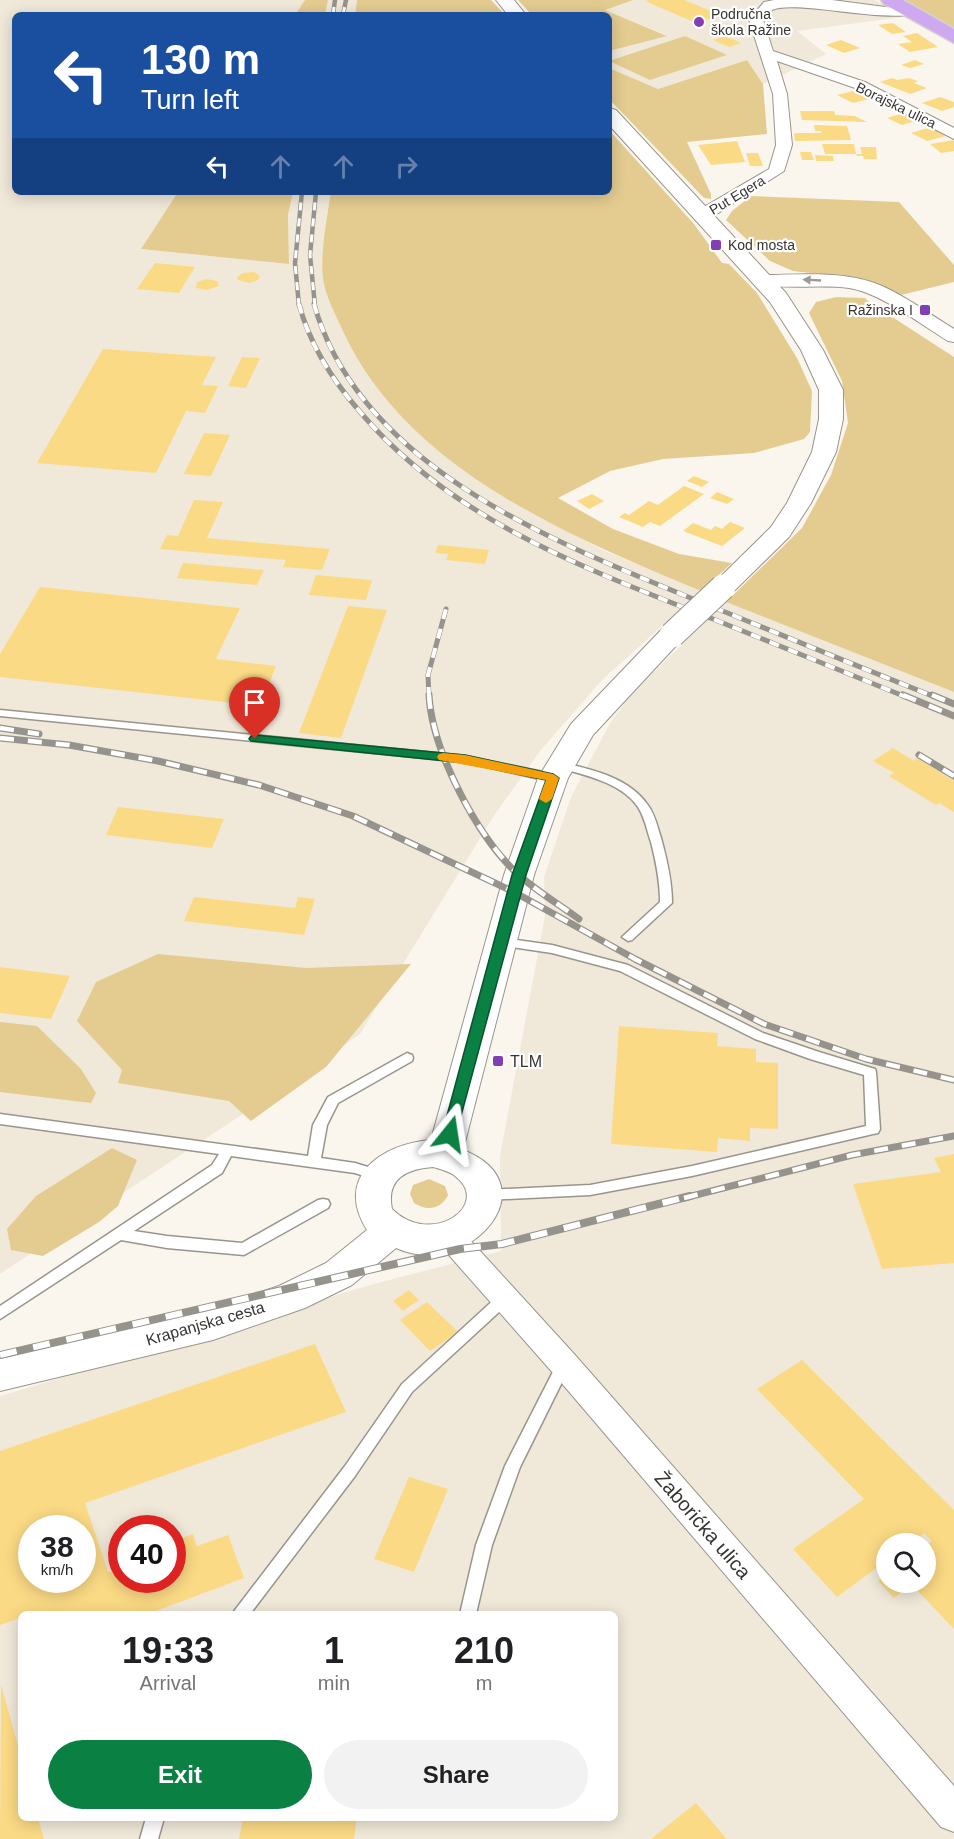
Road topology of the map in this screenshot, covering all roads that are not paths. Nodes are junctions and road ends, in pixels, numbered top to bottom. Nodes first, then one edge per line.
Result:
1 (505, 0) edge
2 (890, 0) edge
3 (909, 11) junction
4 (515, 12) edge
5 (954, 37) edge
6 (769, 54) junction
7 (612, 117) edge
8 (954, 134) edge
9 (703, 215) junction
10 (762, 280) junction
11 (778, 298) junction
12 (888, 298) junction
13 (954, 337) edge
14 (0, 713) edge
15 (557, 772) junction
16 (628, 937) dead end
17 (502, 942) junction
18 (407, 1058) dead end
19 (0, 1119) edge
20 (228, 1150) junction
21 (444, 1155) junction
22 (314, 1162) junction
23 (380, 1176) junction
24 (485, 1195) junction
25 (323, 1204) dead end
26 (392, 1230) junction
27 (119, 1234) junction
28 (450, 1237) junction
29 (505, 1298) junction
30 (0, 1312) edge
31 (564, 1364) junction
32 (0, 1375) edge
33 (242, 1611) edge
34 (469, 1611) edge
35 (954, 1814) edge
36 (154, 1821) edge
37 (149, 1839) edge

1 - 4 street
2 - 3 main road
3 - 5 main road
3 - 6 street, Put Egera
6 - 8 street, Borajska ulica
6 - 9 street, Put Egera
7 - 9 street
9 - 10 street
10 - 11 street
12 -> 10 street
11 - 12 street
11 - 15 street, bridge
12 - 13 street
14 - 15 lane
15 - 16 lane
15 - 17 street
17 - 21 street
17 - 24 lane
18 - 22 lane
19 - 20 lane
20 - 22 lane
20 - 27 lane
21 - 23 street
21 - 24 street
22 - 23 lane
23 - 26 street
24 - 28 street
25 - 27 lane
26 - 28 street
26 - 32 street, Krapanjska cesta
27 - 30 lane
28 - 29 street, Žaborićka ulica
29 - 31 street, Žaborićka ulica
29 - 33 lane
31 - 34 lane
31 - 35 street, Žaborićka ulica
36 - 37 lane

